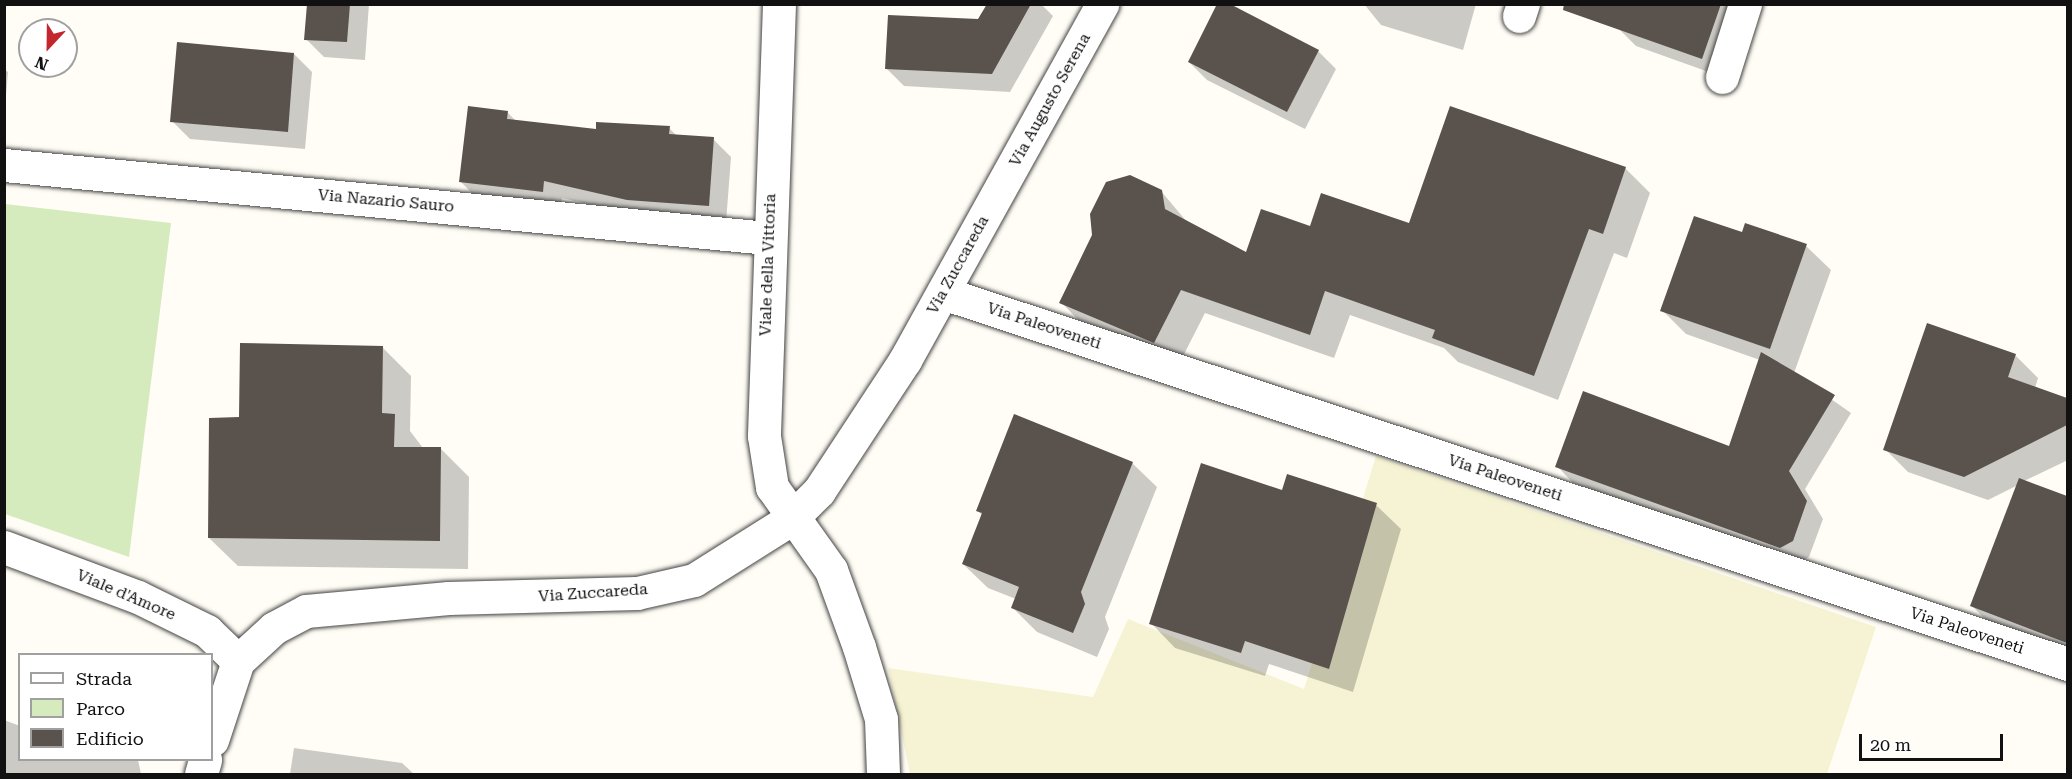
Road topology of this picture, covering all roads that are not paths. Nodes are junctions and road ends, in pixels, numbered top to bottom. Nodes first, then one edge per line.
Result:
1 (779, 4) edge
2 (1102, 4) edge
3 (1745, 4) edge
4 (1722, 77) dead end
5 (4, 165) edge
6 (997, 196) joint
7 (768, 238) junction
8 (943, 292) junction
9 (791, 519) junction
10 (4, 547) edge
11 (238, 661) junction
12 (2067, 664) edge
13 (213, 737) edge
14 (883, 774) edge

1 - 7 street, Viale della Vittoria
2 - 6 street, Via Augusto Serena
3 - 4 street
5 - 7 street, Via Nazario Sauro
6 - 8 street, Via Zuccareda
7 - 9 street, Viale della Vittoria
8 - 9 street, Via Zuccareda
8 - 12 street, Via Paleoveneti
9 - 11 street, Via Zuccareda
9 - 14 street, Viale della Vittoria
10 - 11 street, Viale d'Amore
11 - 13 street, Via Zuccareda

